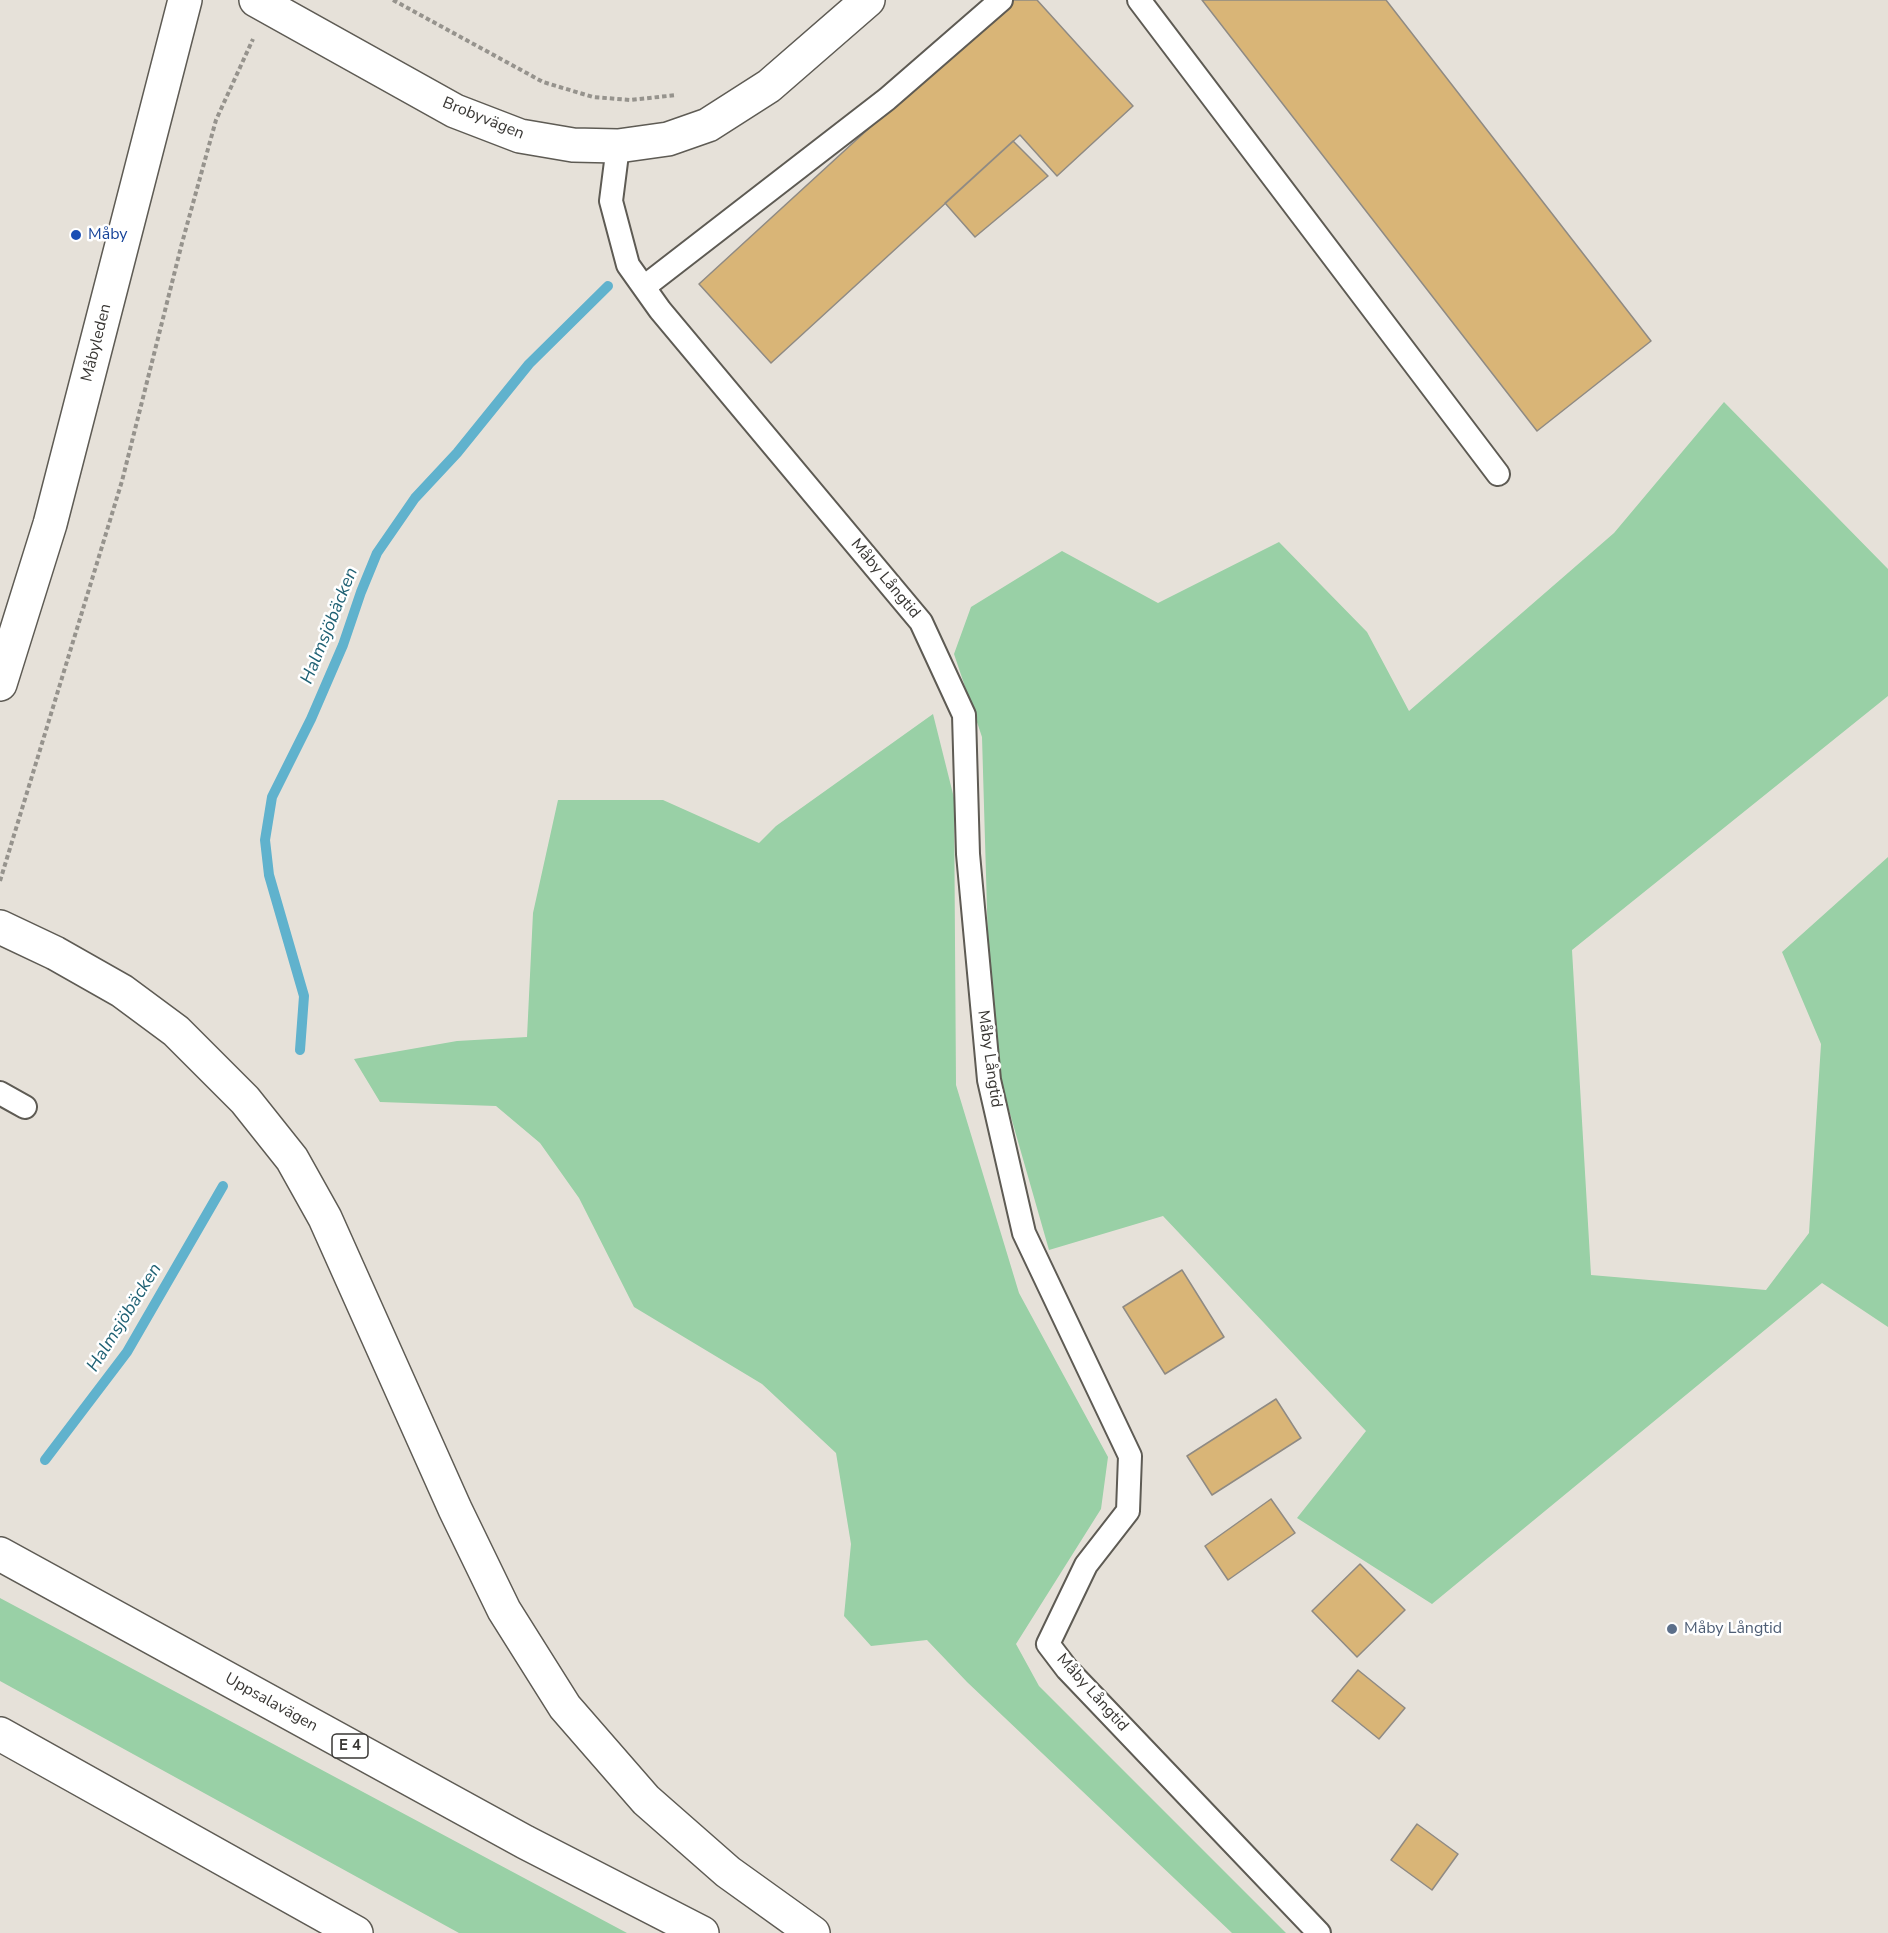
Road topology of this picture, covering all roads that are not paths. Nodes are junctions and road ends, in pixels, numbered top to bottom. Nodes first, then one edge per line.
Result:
1 (185, 0) edge
2 (868, 0) edge
3 (1001, 0) edge
4 (1138, 0) edge
5 (262, 3) edge
6 (618, 146) junction
7 (644, 287) junction
8 (1498, 474) dead end
9 (0, 684) edge
10 (0, 927) edge
11 (0, 1093) edge
12 (25, 1107) dead end
13 (0, 1554) edge
14 (0, 1734) edge
15 (356, 1933) edge
16 (702, 1933) edge
17 (813, 1933) edge
18 (1319, 1933) edge

1 - 9 main road, Måbyleden
2 - 6 main road, Brobyvägen
3 - 7 lane
4 - 8 lane
5 - 6 main road, Brobyvägen
6 - 7 lane, Måby Långtid
7 - 18 lane, Måby Långtid
10 - 17 main road
11 - 12 lane
13 - 16 main road, Uppsalavägen / E 4
14 - 15 main road

